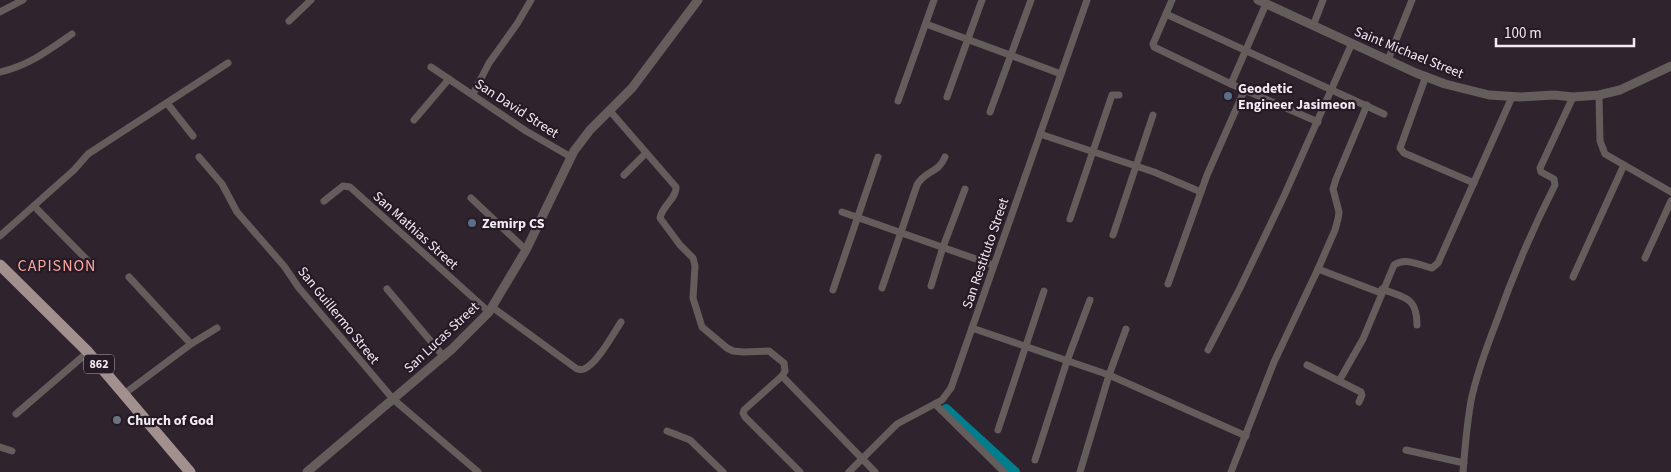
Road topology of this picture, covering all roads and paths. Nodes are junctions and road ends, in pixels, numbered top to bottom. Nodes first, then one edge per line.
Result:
1 (23, 0) edge
2 (311, 0) edge
3 (531, 0) edge
4 (698, 0) edge
5 (934, 0) edge
6 (982, 0) edge
7 (1031, 0) edge
8 (1087, 0) edge
9 (1172, 0) edge
10 (1323, 0) edge
11 (1412, 0) edge
12 (1270, 3) edge
13 (0, 12) edge
14 (1166, 14) junction
15 (290, 21) dead end
16 (926, 24) junction
17 (1313, 26) junction
18 (72, 34) dead end
19 (968, 40) junction
20 (1352, 43) junction
21 (1246, 50) junction
22 (1011, 56) junction
23 (1388, 60) junction
24 (228, 63) dead end
25 (1671, 66) edge
26 (431, 67) dead end
27 (0, 72) edge
28 (1061, 74) junction
29 (1426, 76) junction
30 (449, 79) junction
31 (1231, 84) junction
32 (1245, 90) junction
33 (1331, 90) junction
34 (473, 94) junction
35 (1599, 94) junction
36 (1119, 95) dead end
37 (947, 97) dead end
38 (1512, 97) junction
39 (1573, 97) junction
40 (898, 101) dead end
41 (167, 103) junction
42 (1367, 105) junction
43 (610, 111) junction
44 (990, 112) dead end
45 (1384, 114) dead end
46 (1153, 115) dead end
47 (414, 120) dead end
48 (1318, 122) junction
49 (1040, 134) junction
50 (193, 136) dead end
51 (646, 152) junction
52 (1092, 152) junction
53 (571, 156) junction
54 (199, 157) dead end
55 (878, 157) dead end
56 (945, 157) dead end
57 (1136, 166) junction
58 (1624, 166) junction
59 (624, 176) dead end
60 (1474, 182) junction
61 (965, 189) dead end
62 (1201, 192) junction
63 (1671, 192) edge
64 (471, 198) dead end
65 (324, 201) dead end
66 (1671, 201) edge
67 (34, 206) junction
68 (842, 212) dead end
69 (858, 218) junction
70 (1070, 219) dead end
71 (900, 232) junction
72 (1113, 234) dead end
73 (0, 236) edge
74 (943, 247) junction
75 (526, 250) junction
76 (1645, 258) dead end
77 (88, 261) dead end
78 (0, 265) edge
79 (993, 265) junction
80 (1318, 269) junction
81 (129, 277) dead end
82 (1573, 277) dead end
83 (1168, 284) dead end
84 (931, 286) dead end
85 (882, 288) dead end
86 (387, 289) dead end
87 (833, 290) dead end
88 (1381, 291) junction
89 (1044, 292) dead end
90 (1090, 300) dead end
91 (491, 309) junction
92 (621, 322) dead end
93 (1417, 325) dead end
94 (217, 328) dead end
95 (972, 328) junction
96 (1126, 329) dead end
97 (191, 344) junction
98 (1026, 346) junction
99 (1208, 350) dead end
100 (88, 352) junction
101 (444, 356) junction
102 (1067, 361) junction
103 (1307, 365) dead end
104 (1109, 375) junction
105 (782, 376) junction
106 (1339, 381) junction
107 (124, 394) junction
108 (393, 399) junction
109 (1360, 402) dead end
110 (934, 404) junction
111 (16, 414) dead end
112 (998, 430) dead end
113 (668, 431) dead end
114 (1246, 436) junction
115 (0, 447) edge
116 (1406, 450) dead end
117 (12, 451) dead end
118 (862, 459) junction
119 (1035, 460) dead end
120 (1464, 463) junction
121 (190, 472) edge
122 (307, 472) edge
123 (478, 472) edge
124 (723, 472) edge
125 (800, 472) edge
126 (849, 472) edge
127 (876, 472) edge
128 (1004, 472) edge
129 (1080, 472) edge
130 (1231, 472) edge
131 (1463, 472) edge

1 - 13 street
2 - 15 street
3 - 34 street
4 - 43 street, San Lucas Street
5 - 16 street
6 - 19 street
7 - 22 street
8 - 28 street, San Restituto Street
9 - 14 street
10 - 17 street
11 - 23 street
12 - 17 street, Saint Michael Street
12 - 21 street
14 - 21 street
14 - 31 street
16 - 19 street
16 - 40 street
17 - 20 street, Saint Michael Street
18 - 27 street
19 - 22 street
19 - 37 street
20 - 23 street, Saint Michael Street
20 - 33 street
21 - 31 street
21 - 33 street
22 - 28 street
22 - 44 street
23 - 29 street, Saint Michael Street
24 - 41 street
25 - 35 street, Saint Michael Street
26 - 30 street, San David Street
28 - 49 street, San Restituto Street
29 - 38 street, Saint Michael Street
29 - 60 street
30 - 34 street, San David Street
30 - 47 street
31 - 32 street
32 - 48 street
32 - 62 street
33 - 42 street
33 - 48 street
34 - 53 street, San David Street
35 - 39 street, Saint Michael Street
35 - 58 street
36 - 52 street
38 - 39 street, Saint Michael Street
38 - 60 street
39 - 120 street
41 - 50 street
41 - 67 street
42 - 45 street
42 - 80 street
43 - 51 street
43 - 53 street, San Lucas Street
46 - 57 street
48 - 99 street
49 - 52 street
49 - 79 street, San Restituto Street
51 - 59 street
51 - 105 street
52 - 57 street
52 - 70 street
53 - 75 street, San Lucas Street
54 - 108 street, San Guillermo Street
55 - 69 street
56 - 71 street
57 - 62 street
57 - 72 street
58 - 63 street
58 - 82 street
60 - 88 street
61 - 74 street
62 - 83 street
64 - 75 street
65 - 91 street, San Mathias Street
66 - 76 street
67 - 73 street
67 - 77 street
68 - 69 street
69 - 71 street
69 - 87 street
71 - 74 street
71 - 85 street
74 - 79 street
74 - 84 street
75 - 91 street, San Lucas Street
78 - 100 main road, 862
79 - 95 street, San Restituto Street
80 - 88 street
80 - 114 street
81 - 97 street
86 - 101 street
88 - 93 street
88 - 106 street
89 - 98 street
90 - 102 street
91 - 92 street, San Mathias Street
91 - 101 street, San Lucas Street
94 - 97 street
95 - 98 street
95 - 110 street, San Restituto Street
96 - 104 street
97 - 107 street
98 - 102 street
98 - 112 street
100 - 107 main road, 862
100 - 111 street
101 - 108 street, San Lucas Street
102 - 104 street
102 - 119 street
103 - 106 street
104 - 114 street
104 - 129 street
105 - 118 street
105 - 125 street
106 - 109 street
107 - 121 main road, 862
108 - 122 street, San Lucas Street
108 - 123 street, San Guillermo Street
110 - 118 street, San Restituto Street
110 - 128 street
113 - 124 street
114 - 130 street
115 - 117 street
116 - 120 street
118 - 126 street, San Restituto Street
118 - 127 street
120 - 131 street

